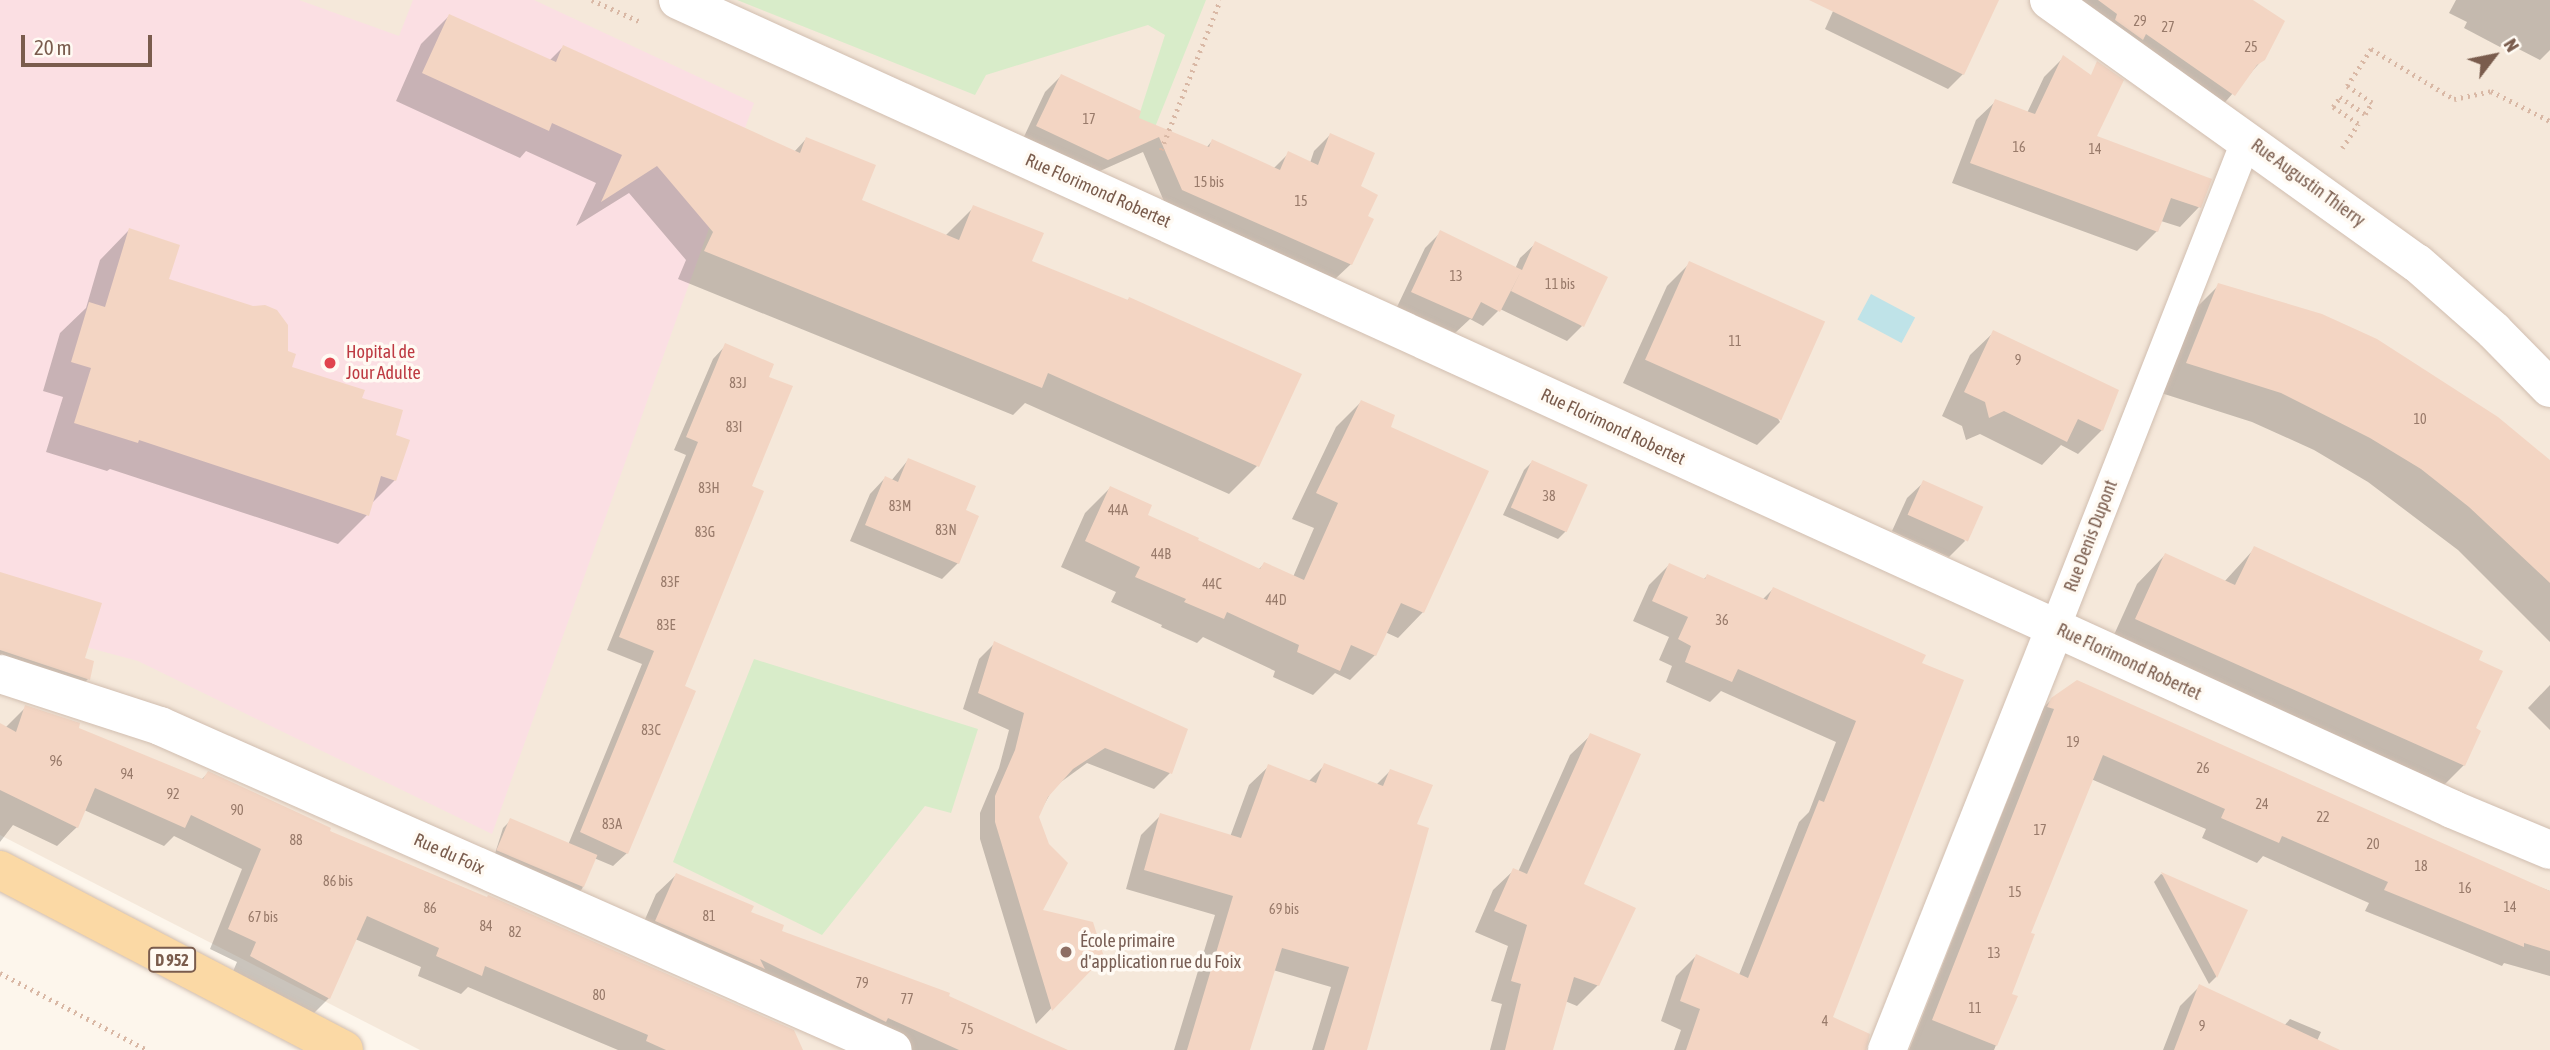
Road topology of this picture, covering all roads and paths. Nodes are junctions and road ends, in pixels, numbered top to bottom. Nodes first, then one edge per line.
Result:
1 (678, 0) edge
2 (1220, 0) edge
3 (2049, 0) edge
4 (2550, 121) edge
5 (2247, 139) junction
6 (2342, 148) dead end
7 (1161, 150) dead end
8 (2550, 388) edge
9 (2055, 628) junction
10 (0, 674) edge
11 (2550, 850) edge
12 (0, 870) edge
13 (0, 973) edge
14 (831, 1037) edge
15 (147, 1050) edge
16 (344, 1050) edge
17 (893, 1050) edge
18 (1887, 1050) edge

1 - 9 street, Rue Florimond Robertet
2 - 7 path
3 - 5 street, Rue Augustin Thierry
4 - 6 path
5 - 8 street, Rue Augustin Thierry
5 - 9 street, Rue Denis Dupont
9 - 11 street, Rue Florimond Robertet
9 - 18 street, Rue Denis Dupont
10 - 14 street, Rue du Foix
12 - 16 main road, D 952
13 - 15 path
14 - 17 street, Rue du Foix

